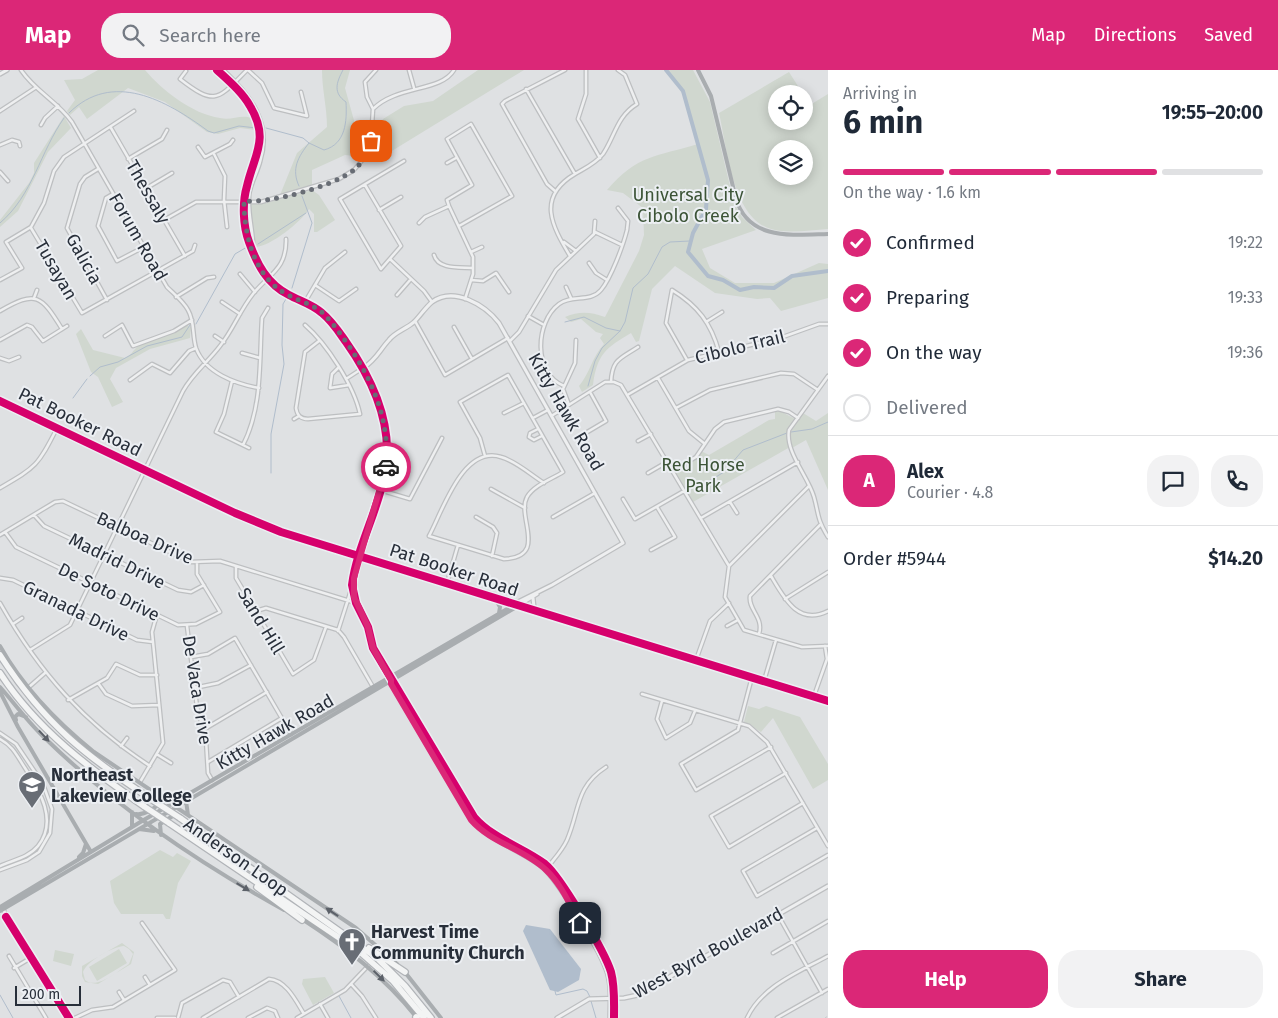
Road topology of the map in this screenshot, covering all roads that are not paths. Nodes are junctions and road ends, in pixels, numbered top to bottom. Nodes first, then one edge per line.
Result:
1 (6, 70) edge
2 (21, 70) edge
3 (217, 70) edge
4 (223, 70) edge
5 (248, 70) edge
6 (376, 70) edge
7 (409, 70) edge
8 (454, 70) edge
9 (565, 70) edge
10 (586, 70) edge
11 (618, 70) edge
12 (698, 70) edge
13 (186, 71) dead end
14 (0, 74) edge
15 (234, 83) junction
16 (35, 88) junction
17 (414, 88) junction
18 (526, 89) junction
19 (301, 92) dead end
20 (58, 106) junction
21 (374, 109) junction
22 (0, 111) edge
23 (134, 111) dead end
24 (41, 125) dead end
25 (111, 128) junction
26 (167, 130) dead end
27 (233, 140) dead end
28 (83, 143) junction
29 (0, 145) edge
30 (20, 146) dead end
31 (198, 147) dead end
32 (214, 154) junction
33 (456, 158) junction
34 (600, 158) junction
35 (128, 159) junction
36 (404, 161) dead end
37 (447, 163) dead end
38 (98, 169) junction
39 (0, 172) edge
40 (172, 173) dead end
41 (575, 174) junction
42 (8, 181) dead end
43 (365, 185) junction
44 (145, 189) junction
45 (555, 191) junction
46 (113, 194) junction
47 (401, 197) dead end
48 (224, 200) junction
49 (246, 201) junction
50 (449, 206) junction
51 (618, 208) dead end
52 (380, 210) junction
53 (164, 220) junction
54 (595, 221) dead end
55 (419, 223) dead end
56 (459, 226) junction
57 (31, 227) junction
58 (227, 227) dead end
59 (595, 232) junction
60 (462, 233) junction
61 (828, 234) edge
62 (458, 235) dead end
63 (286, 240) dead end
64 (564, 242) junction
65 (195, 245) dead end
66 (622, 245) junction
67 (144, 247) junction
68 (482, 247) dead end
69 (344, 252) dead end
70 (472, 252) junction
71 (576, 252) junction
72 (434, 255) dead end
73 (185, 256) junction
74 (570, 256) junction
75 (390, 259) junction
76 (589, 264) dead end
77 (473, 268) junction
78 (158, 271) junction
79 (240, 274) dead end
80 (214, 276) dead end
81 (268, 279) junction
82 (411, 279) junction
83 (0, 280) edge
84 (471, 280) junction
85 (607, 280) junction
86 (315, 286) junction
87 (566, 287) dead end
88 (356, 289) dead end
89 (37, 290) dead end
90 (255, 292) junction
91 (509, 292) dead end
92 (396, 295) dead end
93 (176, 297) junction
94 (34, 298) junction
95 (571, 298) junction
96 (465, 299) junction
97 (107, 300) junction
98 (222, 302) dead end
99 (305, 302) junction
100 (432, 302) junction
101 (268, 308) dead end
102 (0, 311) edge
103 (722, 312) dead end
104 (240, 314) junction
105 (528, 316) junction
106 (192, 320) junction
107 (415, 321) junction
108 (706, 322) junction
109 (828, 324) edge
110 (544, 325) junction
111 (67, 326) dead end
112 (305, 326) dead end
113 (454, 327) dead end
114 (62, 329) junction
115 (105, 336) dead end
116 (215, 336) dead end
117 (0, 340) edge
118 (509, 340) junction
119 (576, 340) dead end
120 (320, 341) junction
121 (224, 342) junction
122 (638, 347) dead end
123 (196, 348) junction
124 (719, 352) junction
125 (242, 353) dead end
126 (19, 357) dead end
127 (0, 358) edge
128 (260, 358) junction
129 (472, 359) junction
130 (687, 360) junction
131 (206, 361) junction
132 (338, 368) junction
133 (363, 368) junction
134 (828, 376) edge
135 (658, 378) junction
136 (346, 379) junction
137 (130, 380) dead end
138 (232, 381) junction
139 (611, 382) junction
140 (349, 385) junction
141 (564, 386) junction
142 (259, 388) junction
143 (818, 390) junction
144 (590, 392) junction
145 (628, 395) junction
146 (0, 400) edge
147 (524, 403) junction
148 (569, 405) junction
149 (676, 408) junction
150 (549, 409) junction
151 (504, 413) dead end
152 (299, 416) junction
153 (552, 416) junction
154 (532, 418) junction
155 (798, 418) junction
156 (294, 419) dead end
157 (57, 428) junction
158 (538, 428) junction
159 (584, 434) dead end
160 (651, 434) junction
161 (542, 436) junction
162 (442, 438) dead end
163 (638, 441) dead end
164 (705, 444) junction
165 (243, 446) junction
166 (249, 448) dead end
167 (484, 456) junction
168 (667, 462) junction
169 (798, 462) junction
170 (145, 470) junction
171 (672, 471) junction
172 (648, 473) dead end
173 (544, 483) junction
174 (809, 486) junction
175 (0, 488) edge
176 (491, 489) dead end
177 (380, 490) junction
178 (684, 491) junction
179 (596, 492) junction
180 (623, 499) dead end
181 (730, 502) junction
182 (657, 507) junction
183 (525, 508) junction
184 (737, 513) dead end
185 (34, 515) junction
186 (476, 517) dead end
187 (552, 517) dead end
188 (701, 518) junction
189 (820, 525) junction
190 (117, 526) junction
191 (5, 532) junction
192 (0, 535) edge
193 (828, 537) edge
194 (458, 545) junction
195 (651, 550) dead end
196 (104, 555) junction
197 (360, 556) junction
198 (492, 556) junction
199 (197, 563) junction
200 (236, 566) junction
201 (729, 566) junction
202 (828, 572) edge
203 (771, 576) junction
204 (0, 578) edge
205 (90, 583) junction
206 (446, 583) junction
207 (352, 585) junction
208 (204, 586) junction
209 (539, 592) junction
210 (494, 598) junction
211 (532, 598) junction
212 (347, 600) junction
213 (785, 600) junction
214 (0, 603) edge
215 (356, 603) junction
216 (729, 603) junction
217 (516, 605) junction
218 (77, 611) junction
219 (828, 611) edge
220 (256, 612) junction
221 (539, 612) junction
222 (499, 613) junction
223 (157, 614) junction
224 (22, 618) dead end
225 (738, 620) junction
226 (12, 624) junction
227 (187, 625) junction
228 (326, 626) junction
229 (727, 626) dead end
230 (478, 627) junction
231 (338, 631) junction
232 (759, 634) junction
233 (776, 640) junction
234 (153, 642) junction
235 (0, 646) edge
236 (827, 646) edge
237 (30, 650) junction
238 (2, 654) edge
239 (190, 657) junction
240 (696, 660) junction
241 (251, 665) junction
242 (45, 673) junction
243 (1, 675) edge
244 (157, 675) junction
245 (390, 678) junction
246 (752, 678) junction
247 (764, 681) junction
248 (98, 684) junction
249 (29, 686) junction
250 (0, 687) edge
251 (194, 688) junction
252 (374, 688) junction
253 (0, 692) edge
254 (267, 692) junction
255 (642, 694) dead end
256 (814, 696) junction
257 (68, 700) junction
258 (662, 700) junction
259 (828, 700) edge
260 (159, 705) junction
261 (696, 710) junction
262 (27, 718) junction
263 (282, 718) junction
264 (740, 724) junction
265 (202, 730) junction
266 (0, 733) edge
267 (292, 736) junction
268 (127, 738) dead end
269 (0, 739) edge
270 (26, 740) junction
271 (121, 746) junction
272 (770, 747) junction
273 (158, 755) junction
274 (208, 762) junction
275 (171, 763) dead end
276 (150, 766) junction
277 (606, 767) dead end
278 (786, 773) junction
279 (213, 782) junction
280 (139, 783) junction
281 (157, 798) junction
282 (179, 800) junction
283 (186, 800) junction
284 (803, 803) junction
285 (171, 804) junction
286 (176, 807) junction
287 (133, 813) junction
288 (187, 814) junction
289 (142, 821) junction
290 (147, 824) junction
291 (132, 827) junction
292 (818, 828) junction
293 (137, 830) junction
294 (156, 832) junction
295 (161, 836) junction
296 (187, 836) junction
297 (86, 844) junction
298 (828, 846) edge
299 (96, 849) junction
300 (91, 852) junction
301 (828, 855) edge
302 (75, 861) junction
303 (0, 866) edge
304 (547, 868) junction
305 (0, 870) edge
306 (827, 888) edge
307 (1, 908) edge
308 (778, 915) junction
309 (302, 920) junction
310 (828, 922) edge
311 (142, 923) dead end
312 (344, 933) junction
313 (793, 941) junction
314 (773, 953) dead end
315 (9, 956) dead end
316 (828, 956) edge
317 (32, 959) junction
318 (368, 966) junction
319 (808, 967) junction
320 (14, 968) junction
321 (405, 972) junction
322 (145, 977) dead end
323 (351, 984) junction
324 (150, 985) junction
325 (828, 989) edge
326 (119, 992) dead end
327 (822, 993) junction
328 (238, 997) junction
329 (612, 998) junction
330 (124, 1000) junction
331 (320, 1004) junction
332 (304, 1014) junction
333 (46, 1018) edge
334 (69, 1018) edge
335 (75, 1018) edge
336 (157, 1018) edge
337 (176, 1018) edge
338 (203, 1018) edge
339 (248, 1018) edge
340 (278, 1018) edge
341 (297, 1018) edge
342 (328, 1018) edge
343 (376, 1018) edge
344 (417, 1018) edge
345 (424, 1018) edge
346 (431, 1018) edge
347 (441, 1018) edge
348 (557, 1018) edge
349 (612, 1018) edge
350 (747, 1018) edge
351 (777, 1018) edge

1 - 14 street
2 - 16 street, Forum Road
3 - 15 street
4 - 15 street
5 - 15 street
5 - 19 street
6 - 21 street
7 - 17 street
8 - 17 street
9 - 18 street
10 - 34 street
11 - 34 street
12 - 61 main road
13 - 15 street
15 - 49 street
16 - 20 street, Forum Road
16 - 22 street
17 - 21 street
18 - 41 street
18 - 45 street
20 - 24 street
20 - 28 street, Forum Road
21 - 49 street
23 - 25 street
25 - 28 street
25 - 35 street, Thessaly
26 - 35 street
27 - 32 street
28 - 38 street, Forum Road
28 - 57 street
29 - 30 street
31 - 32 street
32 - 48 street
33 - 37 street
33 - 50 street
33 - 56 street
34 - 41 street
35 - 44 street, Thessaly
36 - 43 street
38 - 46 street, Forum Road
38 - 97 street, Galicia
39 - 42 street
40 - 44 street
41 - 45 street
43 - 52 street
43 - 75 street
44 - 53 street, Thessaly
45 - 64 street
46 - 67 street, Forum Road
46 - 67 street
47 - 52 street
48 - 49 street
48 - 53 street
48 - 58 street
49 - 81 street
50 - 55 street
50 - 56 street
51 - 66 street
52 - 75 street
53 - 73 street, Thessaly
54 - 59 street
56 - 60 street
57 - 83 street
57 - 97 street, Tusayan
59 - 66 street
59 - 71 street, Kitty Hawk Road
60 - 62 street
60 - 70 street
63 - 81 street
64 - 71 street
64 - 74 street
65 - 73 street
66 - 85 street
67 - 78 street, Forum Road
68 - 70 street
69 - 86 street
70 - 77 street
71 - 74 street, Kitty Hawk Road
72 - 77 street
73 - 78 street
74 - 105 street, Kitty Hawk Road
75 - 82 street
76 - 85 street
77 - 84 street
78 - 93 street, Forum Road
78 - 97 street
79 - 90 street
80 - 93 street
81 - 90 street
81 - 99 street
82 - 92 street
82 - 100 street
84 - 91 street
84 - 96 street
85 - 95 street
86 - 88 street
86 - 99 street
87 - 95 street
89 - 94 street
90 - 104 street
93 - 106 street, Forum Road
94 - 102 street
94 - 114 street
95 - 110 street
96 - 100 street
96 - 118 street
98 - 104 street
99 - 133 street
100 - 107 street
101 - 128 street
103 - 108 street
104 - 121 street
105 - 110 street
105 - 118 street, Kitty Hawk Road
106 - 115 street
106 - 123 street, Forum Road
107 - 129 street
107 - 133 street
108 - 124 street
108 - 130 street
109 - 124 street, Cibolo Trail
110 - 141 street
111 - 114 street
112 - 120 street
113 - 129 street
114 - 117 street
116 - 121 street
118 - 129 street
118 - 150 street, Kitty Hawk Road
119 - 141 street
120 - 132 street
120 - 152 street
121 - 131 street
122 - 139 street
123 - 131 street, Forum Road
123 - 137 street
124 - 130 street, Cibolo Trail
125 - 128 street
126 - 127 street
128 - 142 street
130 - 135 street, Cibolo Trail
131 - 138 street, Forum Road
131 - 170 street
132 - 136 street
132 - 140 street
133 - 136 street
133 - 177 street
134 - 143 street
135 - 145 street, Cibolo Trail
135 - 149 street
136 - 140 street
138 - 142 street, Forum Road
138 - 165 street
139 - 144 street
139 - 145 street
140 - 152 street
141 - 148 street
142 - 165 street
143 - 149 street
143 - 155 street
144 - 148 street
144 - 159 street
145 - 160 street
146 - 157 main road, Pat Booker Road
147 - 151 street
147 - 154 street
147 - 167 street
148 - 153 street
149 - 164 street
150 - 153 street, Kitty Hawk Road
150 - 154 street
152 - 156 street
153 - 179 street, Kitty Hawk Road
154 - 158 street
155 - 164 street
155 - 169 street
157 - 170 main road, Pat Booker Road
157 - 175 street
158 - 161 street
158 - 161 street
160 - 163 street
160 - 168 street
161 - 173 street
162 - 177 street
164 - 171 street
165 - 166 street
167 - 173 street
167 - 194 street
168 - 171 street
168 - 172 street
169 - 174 street
169 - 181 street
170 - 190 street
170 - 197 main road, Pat Booker Road
171 - 178 street
173 - 183 street
174 - 189 street
174 - 201 street
176 - 183 street
177 - 197 street
178 - 182 street
178 - 188 street
179 - 187 street
179 - 209 street, Kitty Hawk Road
180 - 182 street
181 - 184 street
181 - 188 street
182 - 195 street
183 - 198 street
185 - 190 street, Balboa Drive
185 - 191 street, Balboa Drive
185 - 196 street, Madrid Drive
186 - 198 street
188 - 201 street
189 - 193 street
189 - 203 street
190 - 196 street
190 - 199 street, Balboa Drive
191 - 192 street, Balboa Drive
191 - 205 street, De Soto Drive
194 - 198 street
194 - 206 street
196 - 205 street
196 - 208 street, Madrid Drive
197 - 206 main road, Pat Booker Road
197 - 207 street
199 - 200 street, Balboa Drive
199 - 208 street
200 - 212 street, Balboa Drive
200 - 220 street, Sand Hill
201 - 216 street
202 - 213 street
203 - 213 street
203 - 232 street
204 - 218 street, Granada Drive
205 - 218 street
205 - 223 street, De Soto Drive
206 - 210 main road, Pat Booker Road
207 - 212 street
207 - 215 street
208 - 227 street
209 - 211 street, Kitty Hawk Road
209 - 217 street, Kitty Hawk Road
210 - 217 main road, Pat Booker Road
210 - 222 main road
211 - 217 street, Kitty Hawk Road
211 - 221 street
212 - 215 street, Balboa Drive
212 - 231 street
213 - 219 street
214 - 226 street
215 - 245 street
216 - 225 street
216 - 240 street
217 - 221 main road, Pat Booker Road
217 - 222 main road, Kitty Hawk Road
217 - 230 main road, Kitty Hawk Road
218 - 234 street, Granada Drive
218 - 237 street
220 - 228 street
220 - 228 street, Sand Hill
221 - 240 main road, Pat Booker Road
222 - 230 main road, Kitty Hawk Road
223 - 227 street, De Soto Drive
223 - 234 street
224 - 226 street
225 - 229 street
225 - 232 street
226 - 237 street
227 - 239 street, De Vaca Drive
228 - 231 street
230 - 245 main road, Kitty Hawk Road
231 - 252 street
232 - 233 street
233 - 236 street
233 - 247 street
234 - 244 street
235 - 238 main road
236 - 256 street
237 - 242 street
238 - 249 main road
238 - 281 highway, Anderson Loop
239 - 241 street
239 - 251 street, De Vaca Drive
240 - 246 main road, Pat Booker Road
241 - 251 street
241 - 254 street
242 - 249 street
242 - 257 street
243 - 296 highway, Anderson Loop, bridge
244 - 248 street
244 - 260 street
245 - 252 main road, Kitty Hawk Road
245 - 304 street
246 - 247 main road, Pat Booker Road
246 - 264 street
247 - 256 main road, Pat Booker Road
248 - 257 street
248 - 260 street
249 - 280 main road
250 - 262 main road
251 - 265 street, De Vaca Drive
252 - 267 main road, Kitty Hawk Road
253 - 270 main road
254 - 263 street
254 - 265 street
255 - 258 street
256 - 259 main road, Pat Booker Road
257 - 271 street
258 - 261 street
258 - 261 street
260 - 273 street
261 - 264 street
262 - 270 main road
262 -> 287 main road
263 - 267 street
263 - 274 street
264 - 272 street
264 - 272 street
265 - 274 street, De Vaca Drive
266 - 305 street
267 - 279 main road, Kitty Hawk Road
268 - 271 street
269 - 303 street
270 - 297 main road
271 - 276 street
272 - 278 street
273 - 275 street
273 - 276 street
274 - 279 street, De Vaca Drive
276 - 280 street
277 - 304 street
278 - 284 street
278 - 284 street
279 - 282 main road, Kitty Hawk Road
279 - 283 main road, Kitty Hawk Road
280 - 281 main road
281 - 282 main road
281 - 285 main road
281 - 287 main road
281 - 312 highway, Anderson Loop, bridge
282 - 285 main road, Kitty Hawk Road
283 - 286 main road, Kitty Hawk Road
283 - 288 main road
284 - 292 street
285 - 286 main road
285 - 289 main road, Kitty Hawk Road
286 - 288 main road
286 - 290 main road, Kitty Hawk Road
287 - 289 main road
287 - 291 main road
288 - 295 main road
321 -> 288 main road
289 - 290 main road
289 - 291 main road, Kitty Hawk Road
290 - 293 main road, Kitty Hawk Road
290 - 294 main road
291 - 299 main road, Kitty Hawk Road
292 - 298 street
292 - 301 street
293 - 294 main road
293 - 307 main road, Kitty Hawk Road
294 - 295 main road
295 -> 309 main road
296 - 309 highway
296 - 345 highway, Anderson Loop
297 - 299 main road
297 - 300 main road
297 - 302 main road
299 - 300 main road, Kitty Hawk Road
300 - 302 main road, Kitty Hawk Road
302 - 307 main road, Kitty Hawk Road
304 - 329 street
306 - 308 street, West Byrd Boulevard
307 - 317 street
308 - 313 street
308 - 329 street, West Byrd Boulevard
309 - 318 main road
310 - 313 street
311 - 324 street
312 - 321 highway
312 - 346 highway, Anderson Loop
313 - 314 street
313 - 319 street
315 - 320 street
316 - 319 street
317 - 320 street
317 - 334 street
318 - 323 street
318 -> 344 main road
319 - 327 street
319 - 350 street
320 - 333 street
321 - 347 main road
322 - 324 street
323 - 331 street
323 - 343 street
324 - 330 street
325 - 327 street
326 - 330 street
327 - 351 street
328 - 332 street
328 - 337 street
328 - 338 street
329 - 348 street, West Byrd Boulevard
329 - 349 street
330 - 335 street
331 - 332 street
331 - 342 street
332 - 341 street
336 - 337 street
339 - 340 street

